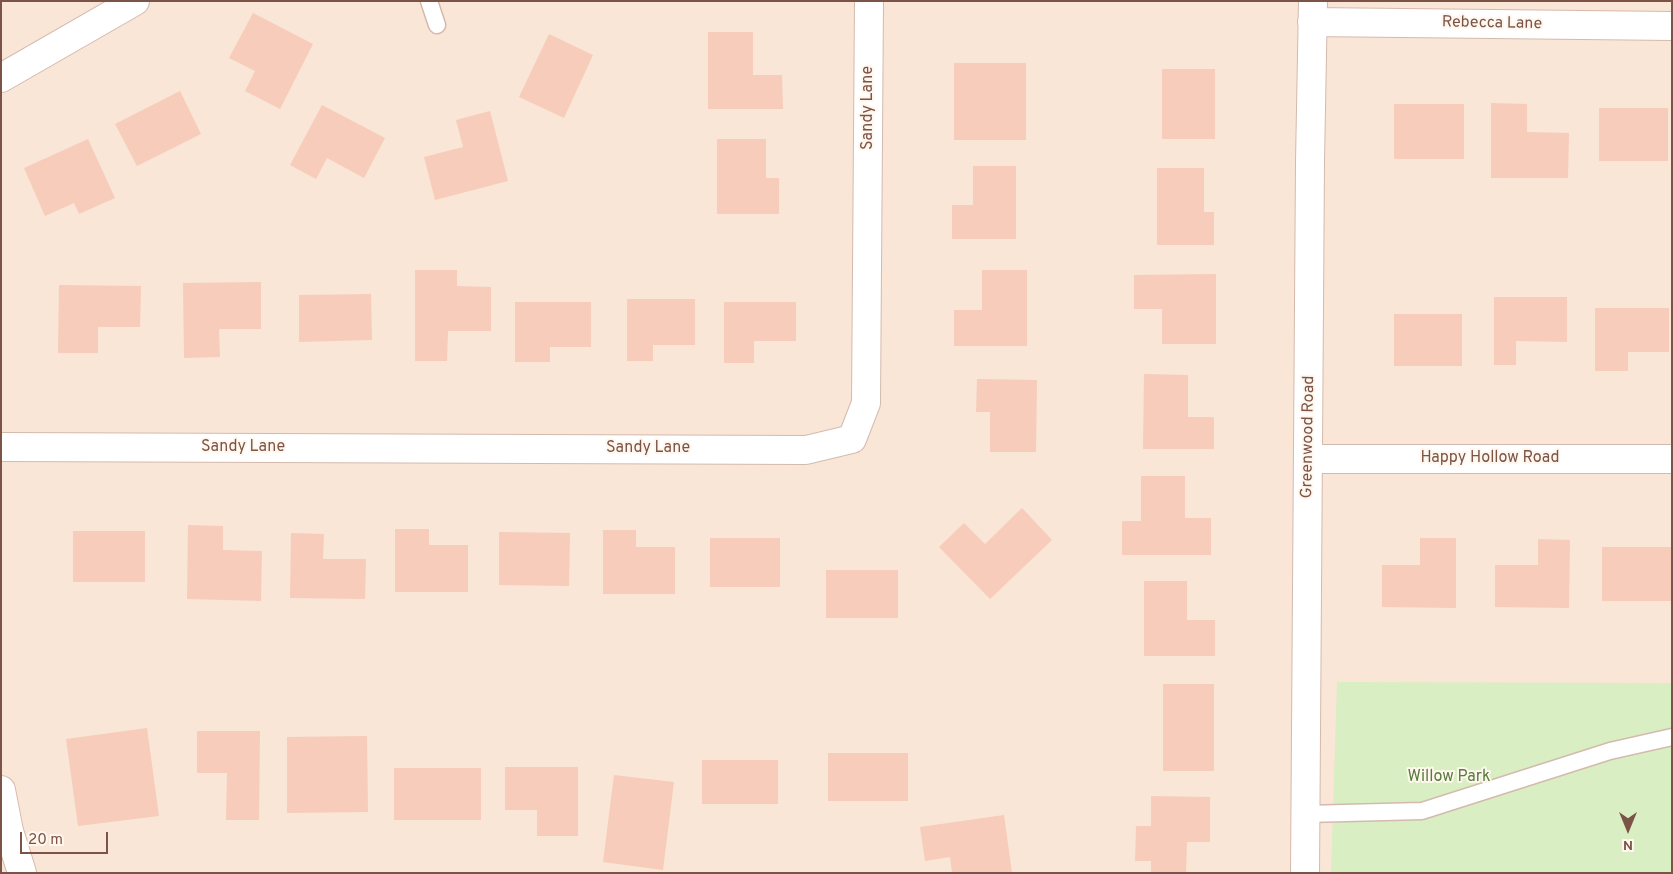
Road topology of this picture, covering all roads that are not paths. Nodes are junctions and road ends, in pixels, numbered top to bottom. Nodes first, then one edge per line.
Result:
1 (135, 1) edge
2 (429, 1) edge
3 (869, 1) edge
4 (1313, 12) edge
5 (437, 25) dead end
6 (1672, 26) edge
7 (1, 78) edge
8 (1, 447) edge
9 (1308, 459) junction
10 (1672, 459) edge
11 (1672, 737) edge
12 (1, 790) edge
13 (1306, 814) junction
14 (22, 873) edge
15 (1305, 873) edge

1 - 7 street
2 - 5 lane
3 - 8 street, Sandy Lane
4 - 6 street, Rebecca Lane
4 - 9 street, Greenwood Road
9 - 10 street, Happy Hollow Road
9 - 13 street, Greenwood Road
11 - 13 lane
12 - 14 street
13 - 15 street, Greenwood Road

